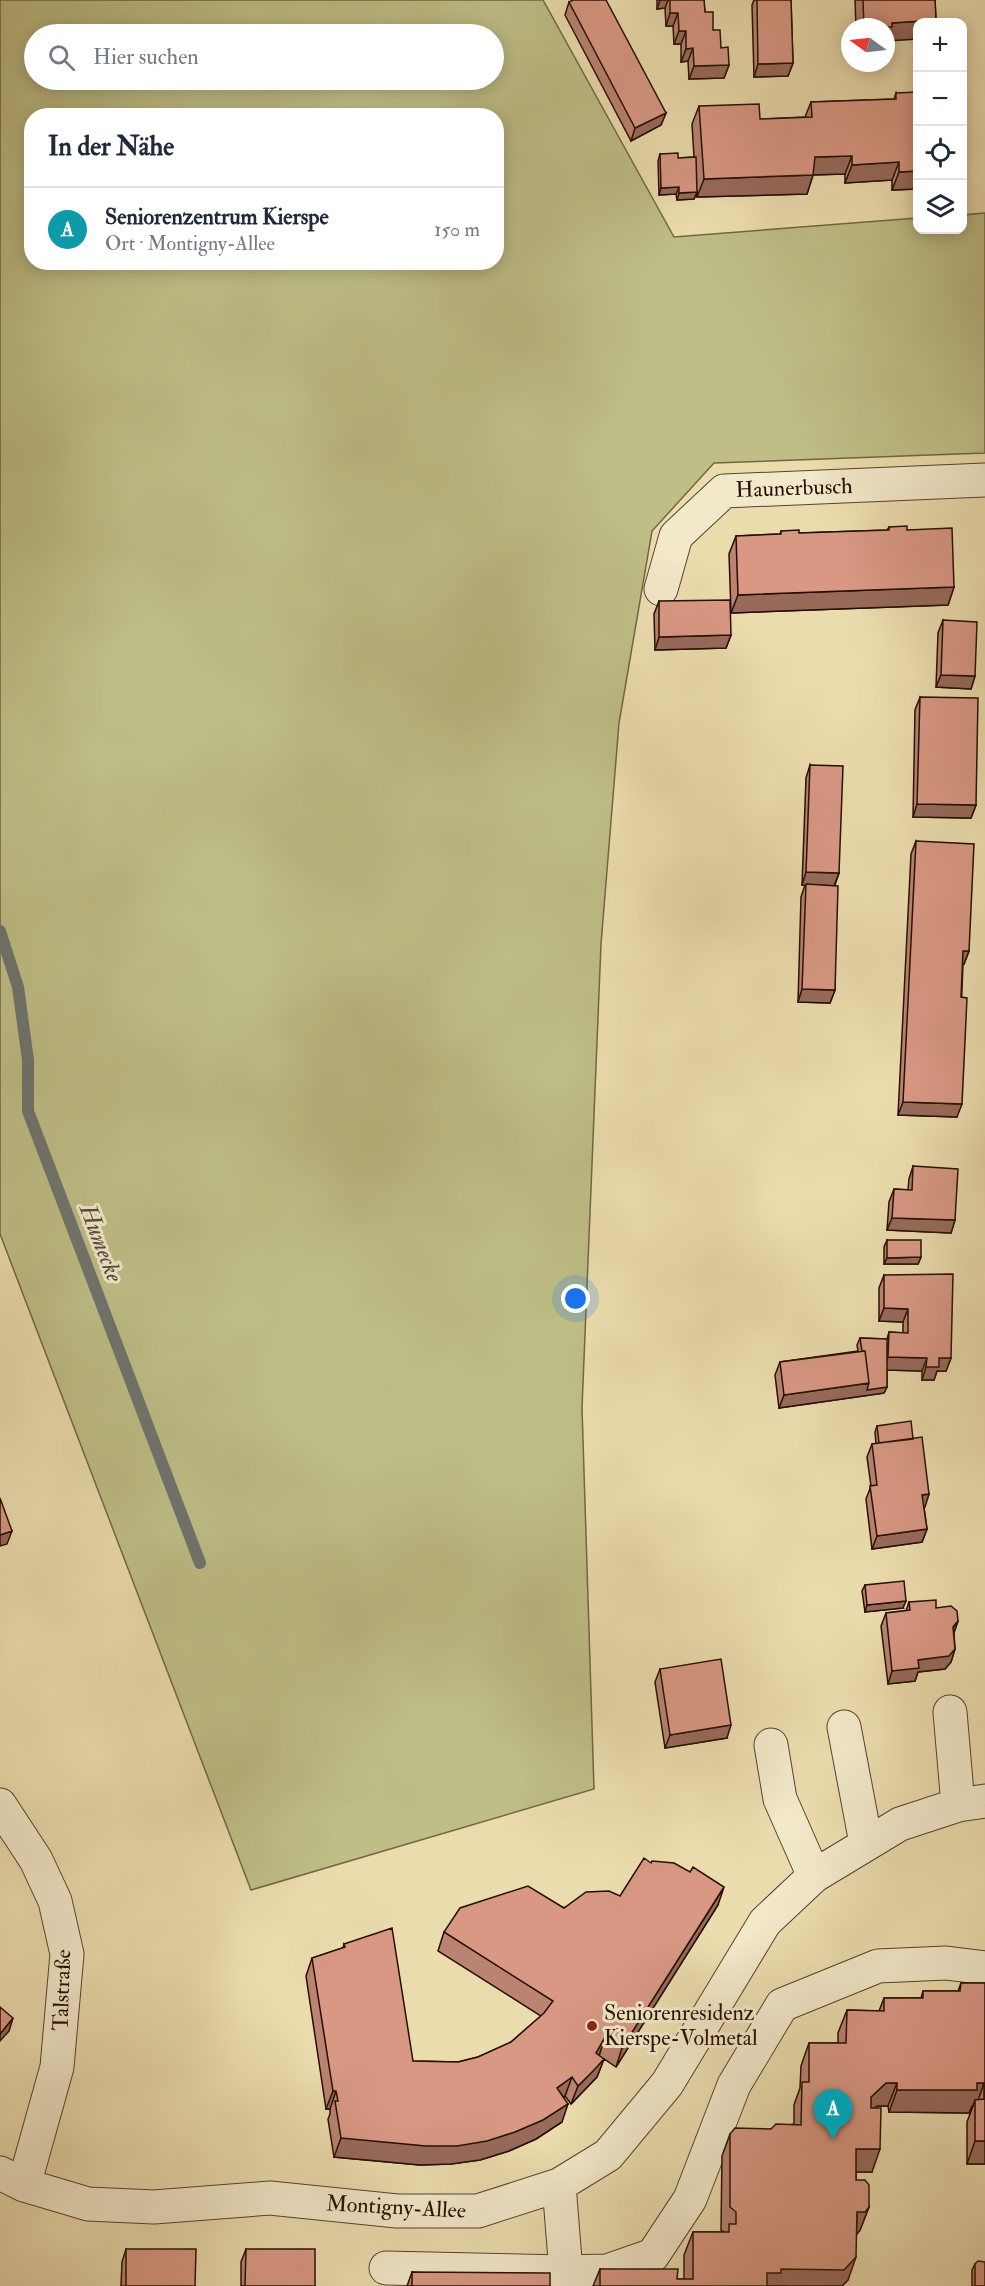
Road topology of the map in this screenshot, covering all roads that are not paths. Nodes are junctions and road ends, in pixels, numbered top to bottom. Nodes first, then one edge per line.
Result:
1 (985, 480) edge
2 (662, 589) dead end
3 (950, 1712) dead end
4 (844, 1727) dead end
5 (771, 1745) dead end
6 (972, 1803) edge
7 (0, 1805) edge
8 (866, 1843) junction
9 (814, 1876) junction
10 (985, 1968) edge
11 (12, 2179) edge
12 (559, 2185) junction
13 (386, 2268) dead end
14 (565, 2279) edge

1 - 2 street, Haunerbusch
3 - 6 street
4 - 8 street
5 - 9 street
6 - 8 street, Montigny-Allee
7 - 11 street, Talstraße
8 - 9 street, Montigny-Allee
9 - 12 street, Montigny-Allee
10 - 14 street
11 - 12 street, Montigny-Allee
12 - 14 street
13 - 14 street

